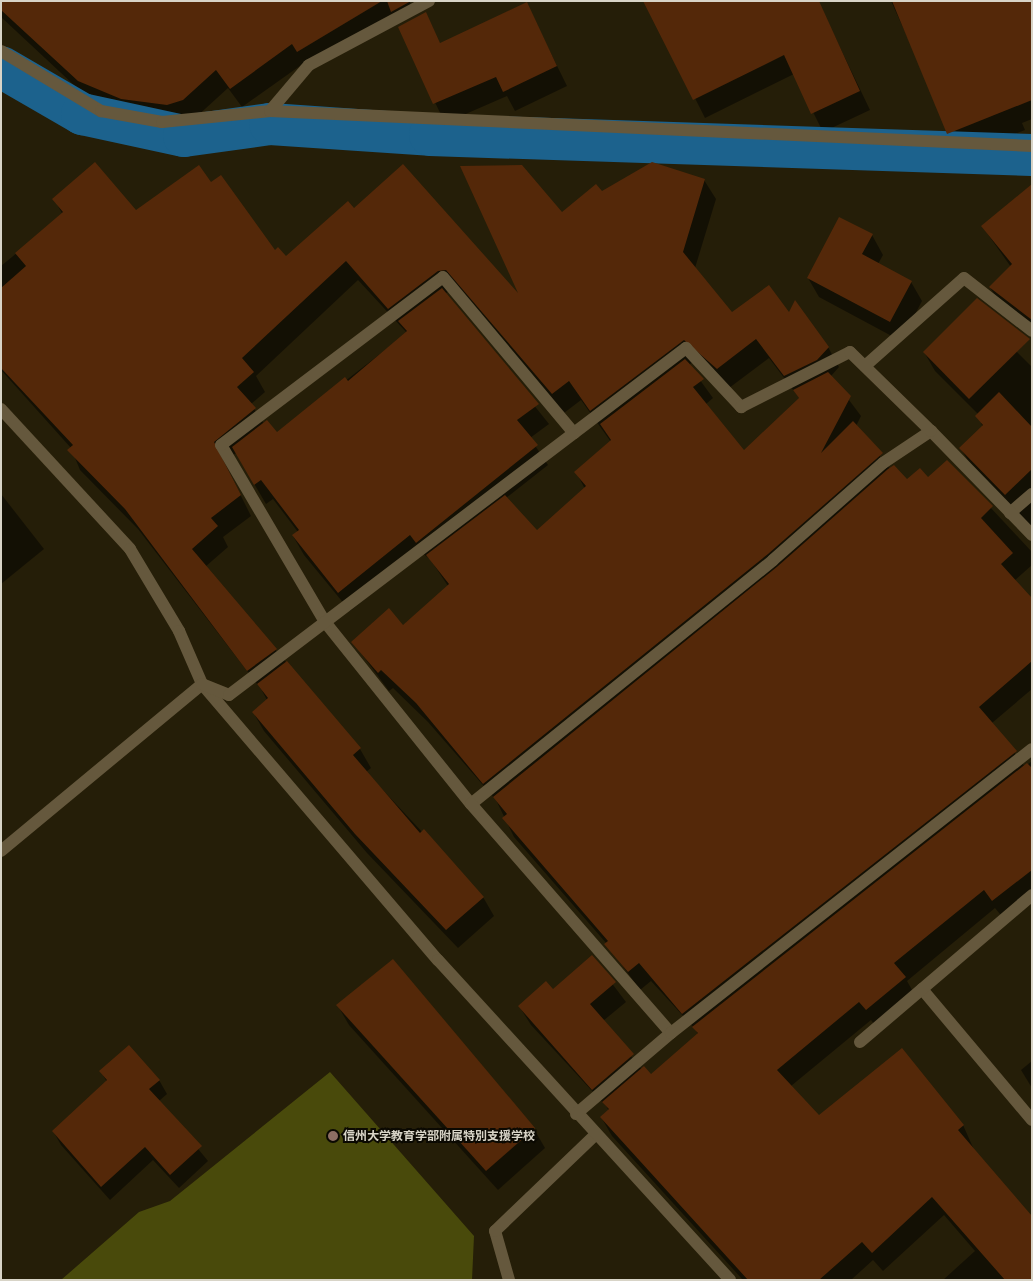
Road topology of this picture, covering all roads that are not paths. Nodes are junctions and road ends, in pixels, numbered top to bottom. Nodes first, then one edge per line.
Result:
1 (429, 1) edge
2 (1, 51) edge
3 (270, 111) junction
4 (1032, 146) edge
5 (1032, 331) edge
6 (865, 366) junction
7 (1, 409) edge
8 (931, 431) junction
9 (574, 433) junction
10 (1032, 494) edge
11 (1010, 513) junction
12 (1032, 535) edge
13 (324, 622) junction
14 (202, 684) junction
15 (1032, 749) edge
16 (471, 804) junction
17 (1, 851) edge
18 (1032, 895) edge
19 (922, 989) junction
20 (671, 1033) junction
21 (860, 1042) dead end
22 (576, 1114) junction
23 (1032, 1120) edge
24 (595, 1135) junction
25 (510, 1280) edge
26 (730, 1280) edge

1 - 3 street
2 - 3 street
3 - 4 street
5 - 6 street
6 - 8 street
6 - 9 street
7 - 14 street
8 - 11 street
8 - 16 street
9 - 13 street
9 - 13 street
10 - 11 street
11 - 12 street
13 - 14 street
13 - 16 street
14 - 17 street
14 - 22 street
15 - 20 street
16 - 20 street
18 - 19 street
19 - 21 street
19 - 23 street
20 - 22 street
22 - 24 street
24 - 25 street
24 - 26 street

